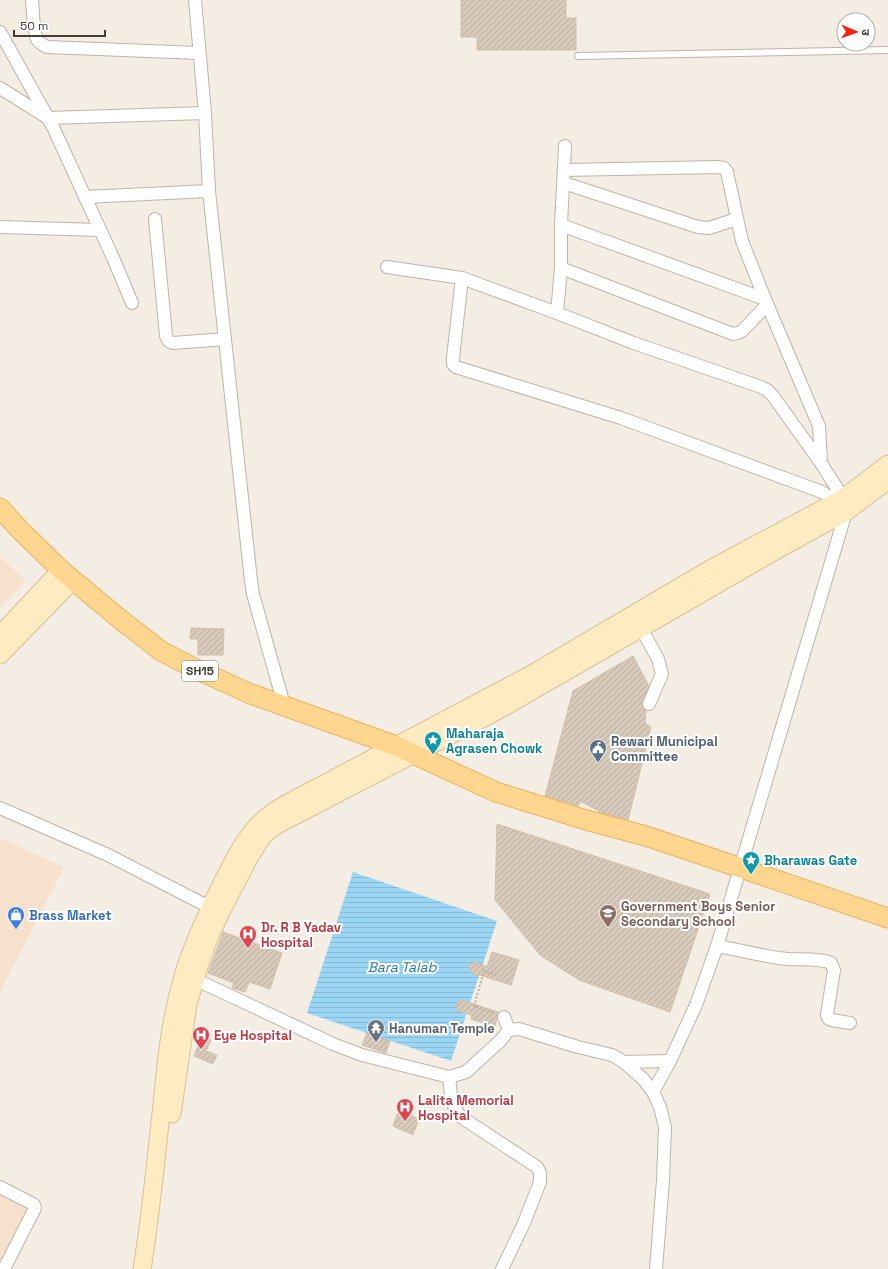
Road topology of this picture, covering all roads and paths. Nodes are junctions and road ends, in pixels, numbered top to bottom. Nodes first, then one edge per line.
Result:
1 (32, 0) edge
2 (195, 0) edge
3 (0, 32) edge
4 (888, 50) edge
5 (199, 53) junction
6 (578, 56) dead end
7 (0, 88) edge
8 (205, 113) junction
9 (48, 118) junction
10 (565, 146) dead end
11 (564, 170) junction
12 (564, 183) junction
13 (209, 191) junction
14 (85, 196) junction
15 (155, 219) dead end
16 (737, 219) junction
17 (561, 225) junction
18 (0, 227) edge
19 (100, 230) junction
20 (386, 268) dead end
21 (561, 268) junction
22 (462, 278) junction
23 (766, 302) junction
24 (132, 303) dead end
25 (557, 313) junction
26 (225, 339) junction
27 (821, 463) junction
28 (888, 464) edge
29 (888, 480) edge
30 (0, 508) edge
31 (840, 508) junction
32 (0, 521) edge
33 (20, 530) junction
34 (67, 575) junction
35 (641, 628) junction
36 (0, 635) edge
37 (0, 655) edge
38 (649, 704) dead end
39 (284, 705) junction
40 (396, 746) junction
41 (414, 754) junction
42 (0, 808) edge
43 (741, 868) junction
44 (215, 910) junction
45 (888, 918) edge
46 (717, 946) junction
47 (496, 974) dead end
48 (189, 977) junction
49 (504, 1016) joint
50 (850, 1023) dead end
51 (509, 1030) junction
52 (670, 1061) junction
53 (624, 1062) junction
54 (449, 1077) junction
55 (653, 1092) junction
56 (0, 1187) edge
57 (4, 1269) edge
58 (142, 1269) edge
59 (152, 1269) edge
60 (502, 1269) edge
61 (656, 1269) edge

1 - 5 street
2 - 5 street
3 - 9 street
4 - 6 lane
5 - 8 street
7 - 9 street
8 - 9 street
8 - 13 street
9 - 14 street
10 - 11 street
11 - 12 street
11 - 16 street
12 - 16 street
12 - 17 street
13 - 14 street
13 - 26 street
14 - 19 street
15 - 26 street
16 - 23 street
17 - 21 street
17 - 23 street
18 - 19 street
19 - 24 street
20 - 22 street
21 - 23 street
21 - 25 street
22 - 25 street
22 - 31 street
23 - 27 street
25 - 27 street
26 - 39 street
27 - 31 street
28 - 31 main road
29 - 31 main road
30 - 33 main road, SH15
31 - 35 main road
31 - 40 main road
31 - 43 street
32 - 33 main road, SH15
33 - 34 main road, SH15
34 - 36 main road
34 - 37 main road
34 - 39 main road, SH15
35 - 38 street
35 - 41 main road
39 - 40 main road, SH15
40 - 41 main road, SH15
40 - 44 main road
41 - 43 main road
41 - 44 main road
42 - 44 street
43 - 45 main road
43 - 46 street
44 - 48 main road
46 - 50 street
46 - 52 street
47 - 49 path
48 - 54 street
48 - 58 main road
48 - 59 main road
49 - 51 street
51 - 53 street
51 - 54 street
52 - 53 street
52 - 55 street
53 - 55 street
54 - 60 street
55 - 61 street
56 - 57 street

